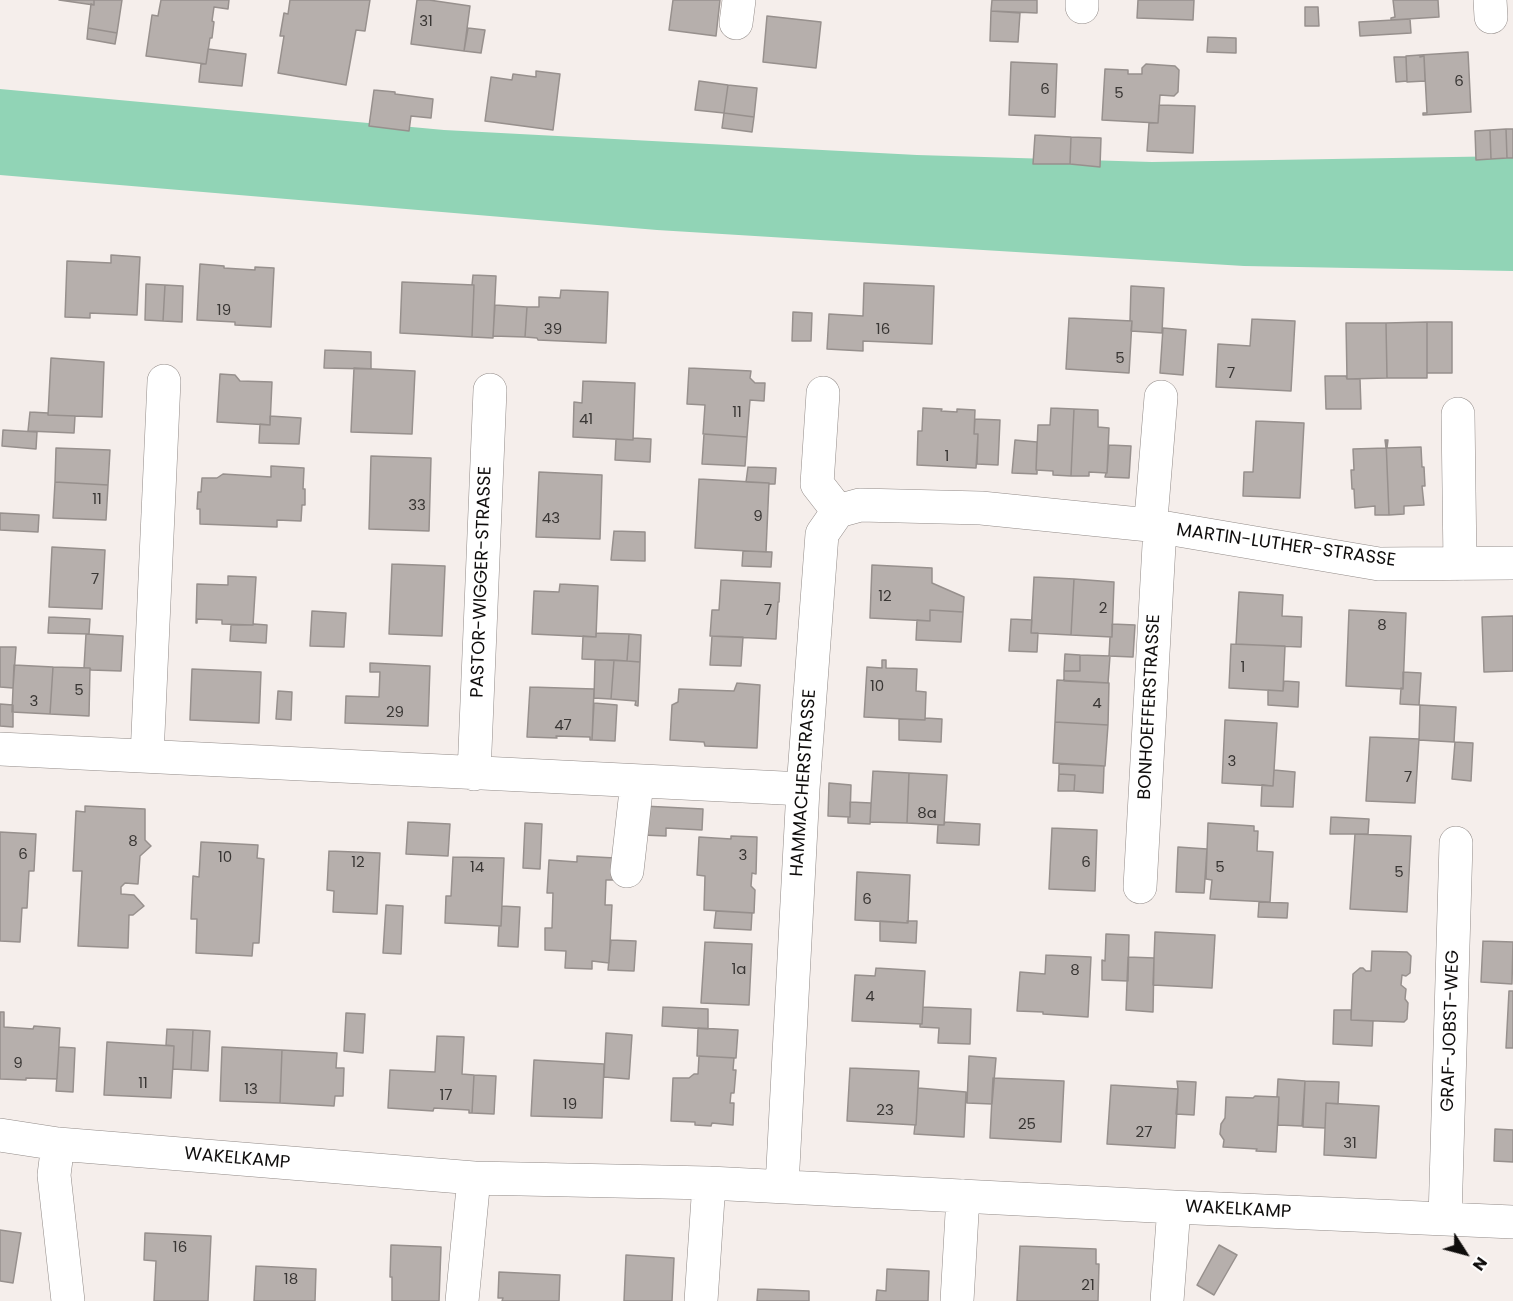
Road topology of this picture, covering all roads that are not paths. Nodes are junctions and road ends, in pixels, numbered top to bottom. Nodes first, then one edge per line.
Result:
1 (164, 381) dead end
2 (490, 390) dead end
3 (823, 393) dead end
4 (1161, 397) dead end
5 (1458, 414) dead end
6 (838, 511) junction
7 (1154, 526) junction
8 (1513, 563) edge
9 (1460, 564) junction
10 (0, 749) edge
11 (147, 756) junction
12 (474, 774) junction
13 (637, 782) junction
14 (802, 789) junction
15 (1456, 843) dead end
16 (627, 871) dead end
17 (1140, 887) dead end
18 (0, 1136) edge
19 (57, 1144) junction
20 (474, 1178) junction
21 (709, 1183) junction
22 (782, 1186) junction
23 (963, 1196) junction
24 (1174, 1207) junction
25 (1445, 1219) junction
26 (1513, 1222) edge
27 (68, 1301) edge
28 (462, 1301) edge
29 (701, 1301) edge
30 (957, 1301) edge
31 (1167, 1301) edge

1 - 11 street
2 - 12 street, PASTOR-WIGGER-STRASSE
3 - 6 street
4 - 7 street
5 - 9 street
6 - 7 street, MARTIN-LUTHER-STRASSE
6 - 14 street, HAMMACHERSTRASSE
7 - 9 street, MARTIN-LUTHER-STRASSE
7 - 17 street, BONHOEFFERSTRASSE
8 - 9 street, MARTIN-LUTHER-STRASSE
10 - 11 street
11 - 12 street
12 - 13 street
13 - 14 street
13 - 16 street
14 - 22 street, HAMMACHERSTRASSE
15 - 25 street, GRAF-JOBST-WEG
18 - 19 street, WAKELKAMP
19 - 20 street, WAKELKAMP
19 - 27 street
20 - 21 street, WAKELKAMP
20 - 28 street
21 - 22 street, WAKELKAMP
21 - 29 street
22 - 23 street, WAKELKAMP
23 - 24 street, WAKELKAMP
23 - 30 street
24 - 25 street, WAKELKAMP
24 - 31 street
25 - 26 street, WAKELKAMP

